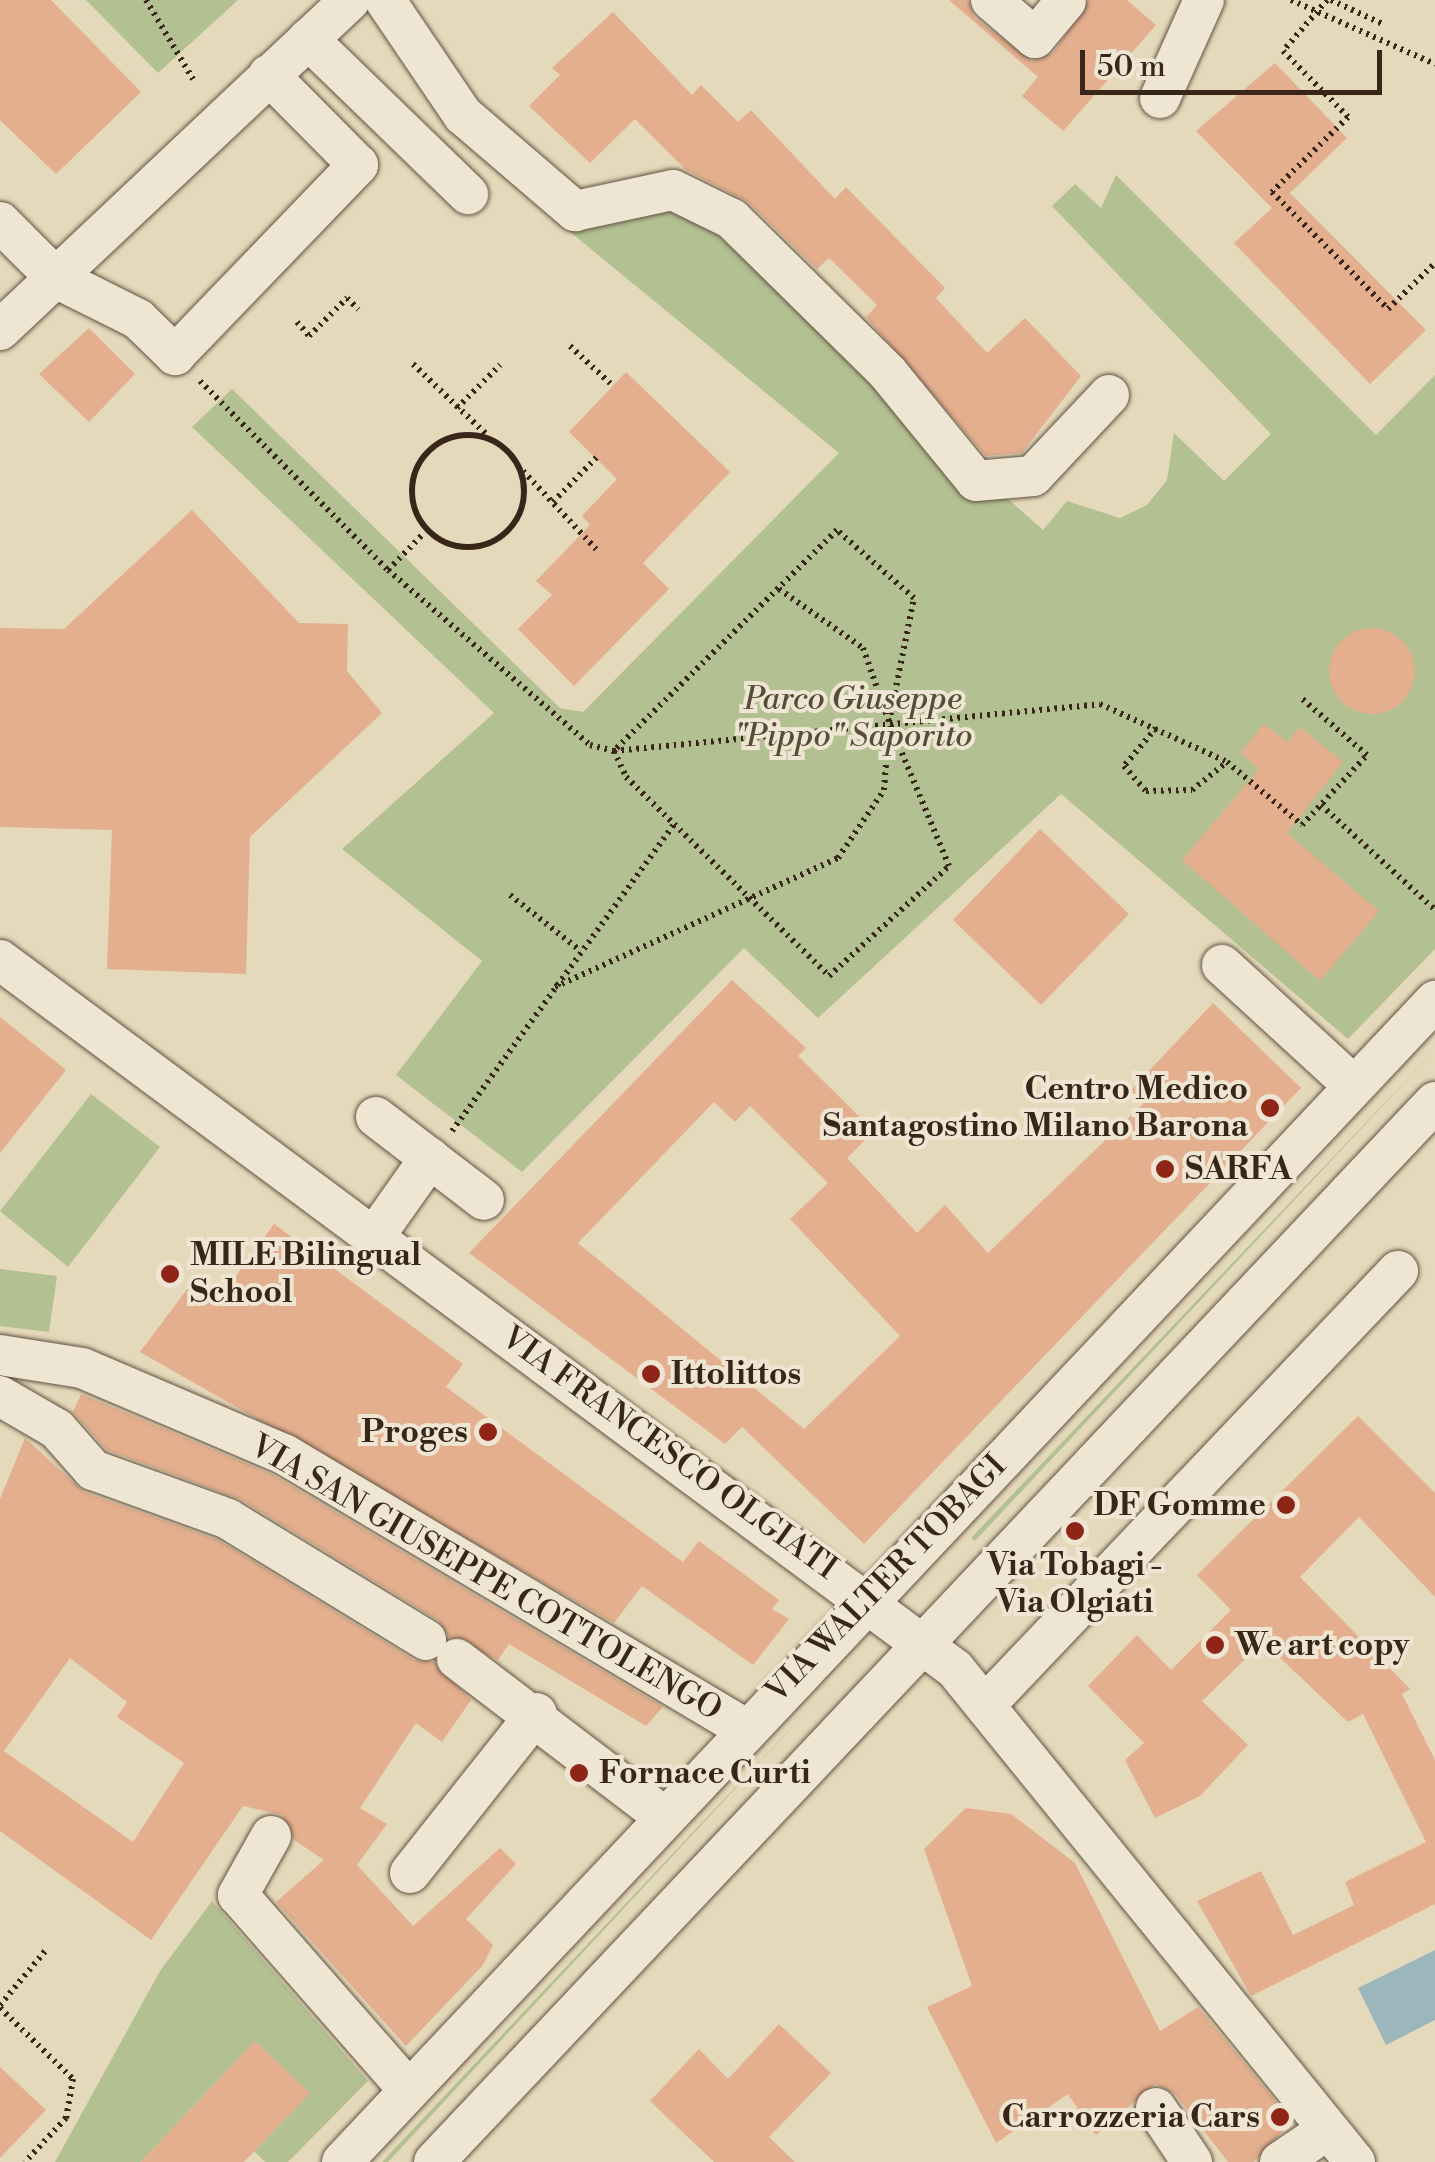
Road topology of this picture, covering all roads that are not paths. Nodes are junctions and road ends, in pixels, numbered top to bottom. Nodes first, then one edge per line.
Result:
1 (350, 0) edge
2 (385, 0) edge
3 (991, 0) edge
4 (1066, 0) edge
5 (1204, 0) edge
6 (308, 39) junction
7 (269, 75) junction
8 (1160, 98) dead end
9 (468, 194) dead end
10 (0, 222) edge
11 (56, 278) junction
12 (0, 330) edge
13 (1109, 395) dead end
14 (0, 960) edge
15 (1222, 965) dead end
16 (1435, 1002) edge
17 (1354, 1086) junction
18 (1435, 1102) edge
19 (376, 1118) dead end
20 (430, 1158) junction
21 (484, 1200) dead end
22 (374, 1237) junction
23 (1398, 1272) dead end
24 (0, 1356) edge
25 (0, 1396) edge
26 (866, 1599) junction
27 (922, 1645) junction
28 (988, 1702) junction
29 (538, 1714) junction
30 (744, 1728) junction
31 (663, 1816) junction
32 (271, 1836) dead end
33 (410, 1873) dead end
34 (409, 2090) junction
35 (1156, 2108) dead end
36 (1327, 2130) junction
37 (342, 2162) edge
38 (434, 2162) edge
39 (1192, 2162) edge
40 (1280, 2162) edge
41 (1354, 2162) edge

1 - 6 street
2 - 13 street
3 - 4 street
5 - 8 street
6 - 7 street
6 - 9 street
7 - 11 street
7 - 11 street
10 - 11 street
11 - 12 street
14 - 22 street, VIA FRANCESCO OLGIATI
15 - 17 street
16 - 17 street, VIA WALTER TOBAGI
17 - 26 street, VIA WALTER TOBAGI
18 - 27 street
19 - 20 street
20 - 21 street
20 - 22 street
22 - 26 street, VIA FRANCESCO OLGIATI
23 - 28 street
24 - 30 street, VIA SAN GIUSEPPE COTTOLENGO
25 - 29 street
26 - 27 street, VIA FRANCESCO OLGIATI
26 - 30 street, VIA WALTER TOBAGI
27 - 28 street, VIA FRANCESCO OLGIATI
27 - 38 street
28 - 36 street, VIA FRANCESCO OLGIATI
29 - 31 street
29 - 33 street
30 - 31 street, VIA WALTER TOBAGI
31 - 34 street, VIA WALTER TOBAGI
32 - 34 street
34 - 37 street, VIA WALTER TOBAGI
35 - 39 street
36 - 40 street
36 - 41 street, VIA FRANCESCO OLGIATI

